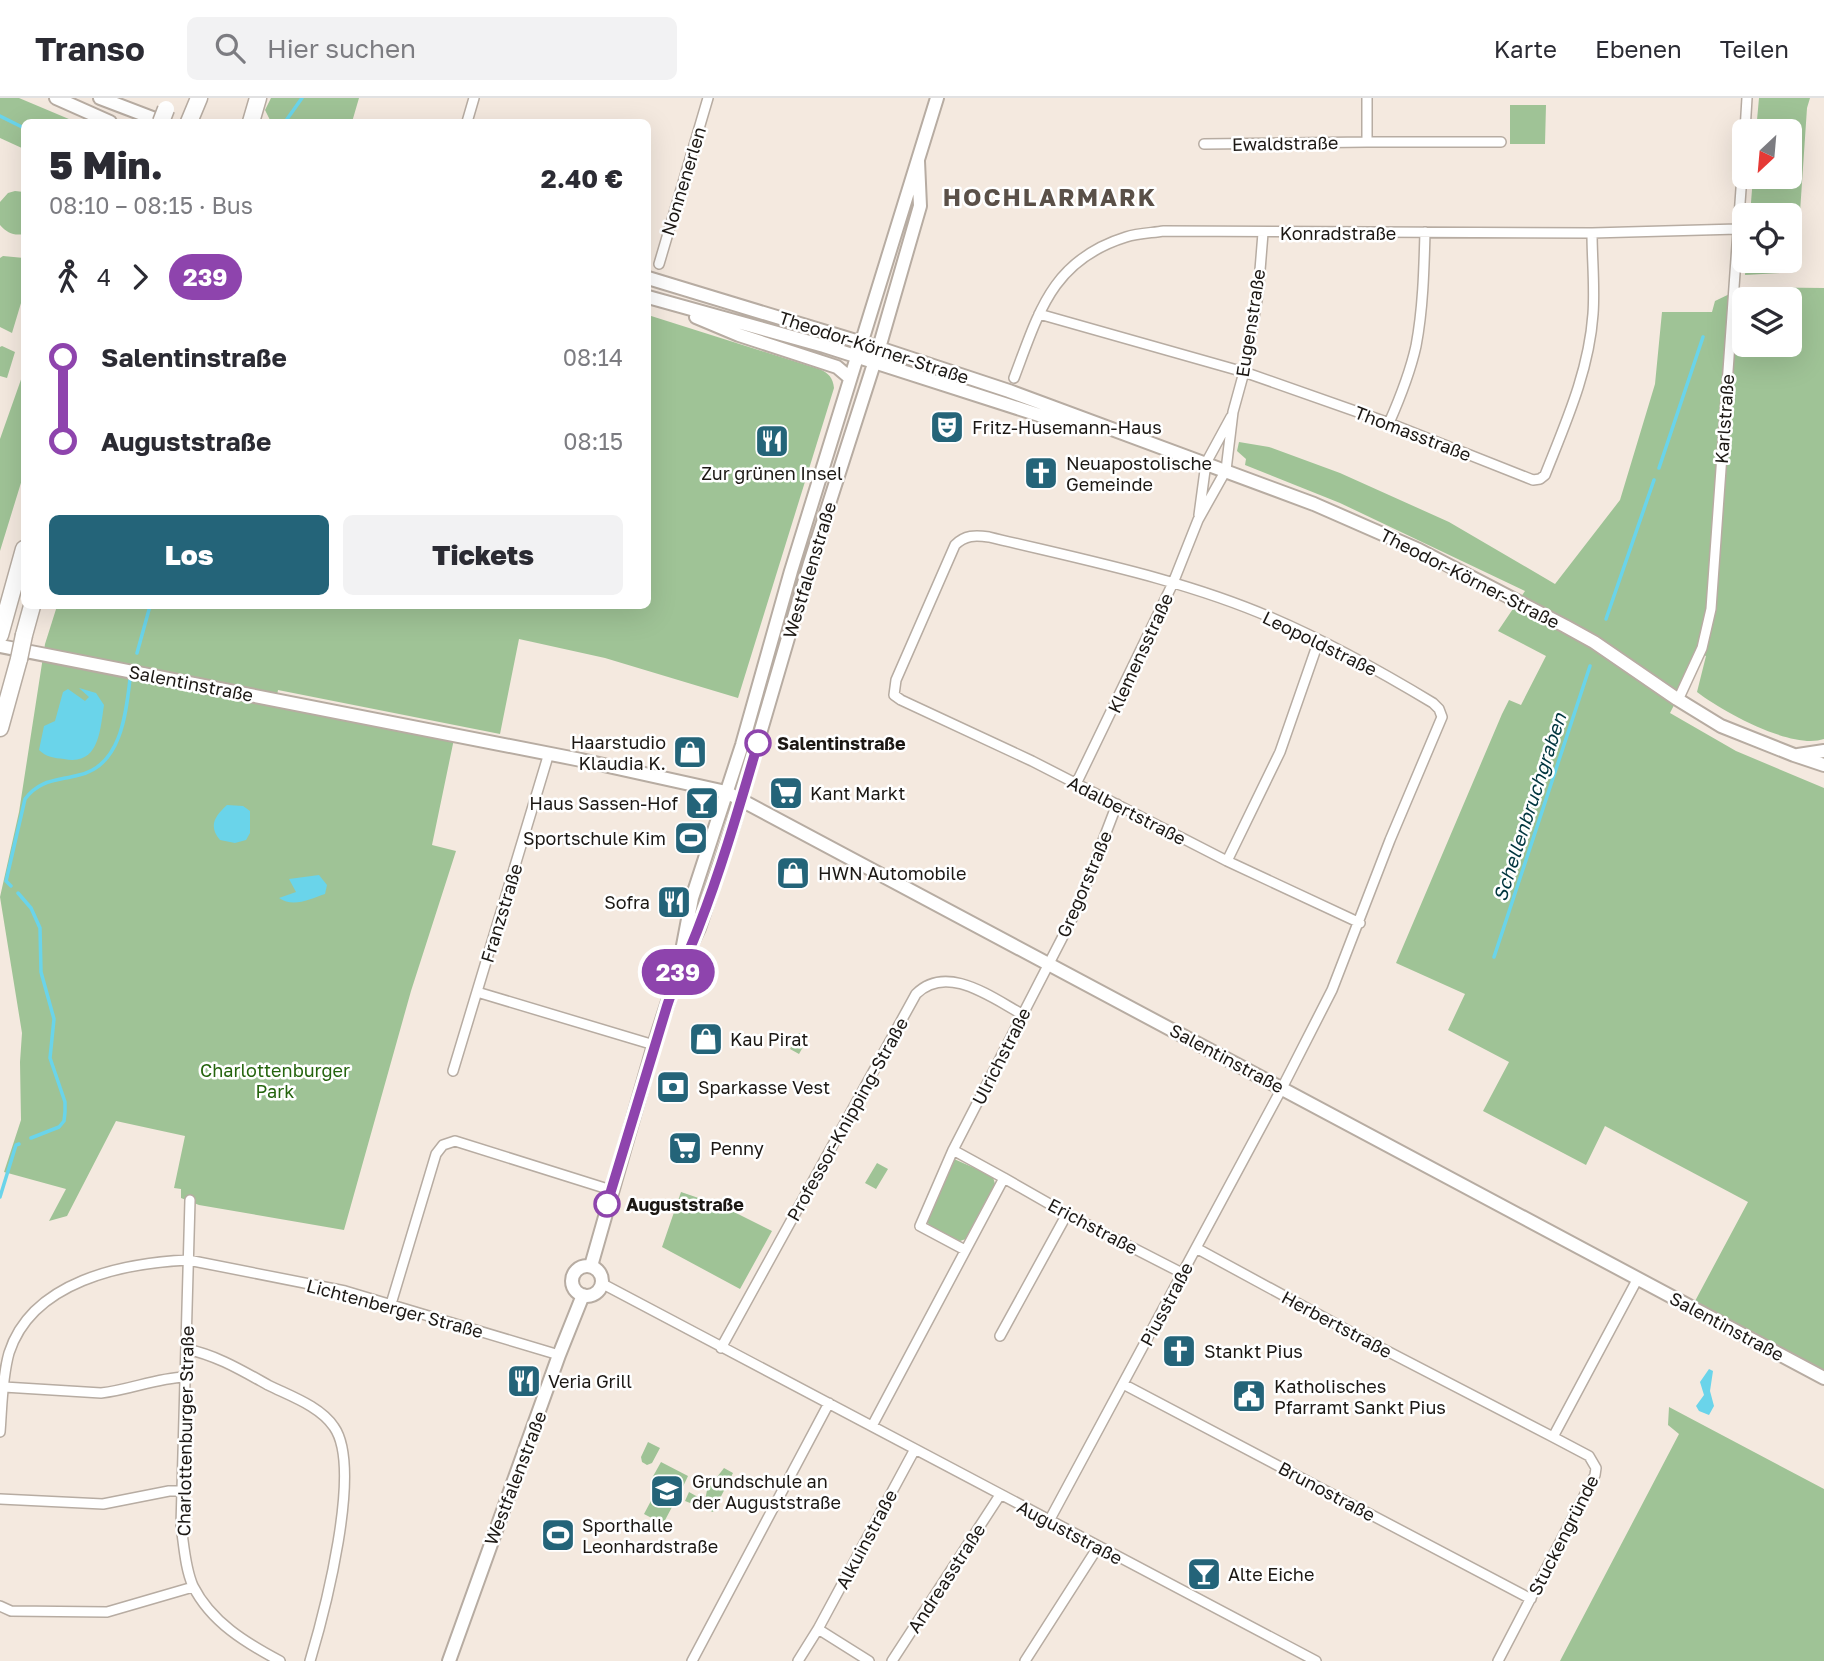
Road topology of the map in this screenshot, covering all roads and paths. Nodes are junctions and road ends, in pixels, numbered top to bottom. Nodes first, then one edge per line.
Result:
1 (55, 98) edge
2 (100, 98) edge
3 (200, 98) edge
4 (258, 98) edge
5 (474, 98) edge
6 (708, 98) edge
7 (937, 98) edge
8 (1367, 98) edge
9 (1747, 98) edge
10 (165, 113) edge
11 (103, 119) edge
12 (190, 119) edge
13 (253, 119) edge
14 (468, 119) edge
15 (1746, 119) edge
16 (1367, 142) junction
17 (1501, 142) dead end
18 (1204, 144) dead end
19 (918, 161) junction
20 (1732, 229) edge
21 (1425, 232) junction
22 (1263, 233) junction
23 (1592, 233) junction
24 (659, 264) dead end
25 (1735, 273) edge
26 (651, 279) edge
27 (652, 298) edge
28 (1038, 314) junction
29 (861, 342) junction
30 (879, 348) junction
31 (856, 356) junction
32 (875, 362) junction
33 (1244, 372) junction
34 (1014, 377) dead end
35 (849, 378) junction
36 (1233, 412) junction
37 (1389, 423) junction
38 (1099, 425) junction
39 (1206, 463) junction
40 (1226, 470) junction
41 (1198, 520) junction
42 (21, 560) edge
43 (1173, 583) junction
44 (31, 609) edge
45 (0, 637) edge
46 (1319, 640) junction
47 (894, 695) joint
48 (1678, 700) junction
49 (0, 728) edge
50 (1824, 751) edge
51 (549, 753) junction
52 (1794, 755) junction
53 (1824, 765) edge
54 (1076, 784) junction
55 (726, 792) junction
56 (741, 799) junction
57 (1117, 804) junction
58 (1227, 861) junction
59 (1360, 923) junction
60 (1048, 962) junction
61 (677, 974) junction
62 (477, 992) junction
63 (1022, 1014) junction
64 (654, 1045) junction
65 (453, 1071) dead end
66 (1282, 1088) junction
67 (953, 1150) junction
68 (1004, 1178) junction
69 (611, 1190) junction
70 (190, 1199) dead end
71 (1067, 1214) junction
72 (1196, 1248) junction
73 (965, 1250) junction
74 (188, 1260) junction
75 (591, 1266) junction
76 (1182, 1273) junction
77 (1638, 1278) junction
78 (601, 1283) junction
79 (583, 1295) junction
80 (391, 1304) junction
81 (1000, 1336) dead end
82 (721, 1348) junction
83 (186, 1349) junction
84 (559, 1355) junction
85 (185, 1377) junction
86 (1824, 1378) edge
87 (1123, 1384) junction
88 (4, 1387) junction
89 (829, 1404) junction
90 (872, 1426) junction
91 (0, 1433) edge
92 (1553, 1437) junction
93 (915, 1449) junction
94 (182, 1491) junction
95 (1000, 1494) junction
96 (0, 1499) edge
97 (1049, 1521) junction
98 (1098, 1547) junction
99 (193, 1587) junction
100 (1531, 1598) junction
101 (0, 1606) edge
102 (818, 1629) junction
103 (280, 1661) edge
104 (310, 1661) edge
105 (449, 1661) edge
106 (692, 1661) edge
107 (798, 1661) edge
108 (869, 1661) edge
109 (892, 1661) edge
110 (1025, 1661) edge
111 (1316, 1661) edge
112 (1498, 1661) edge

1 - 11 main road
2 - 10 main road
3 - 12 highway
4 - 13 highway
5 - 14 street
6 - 24 street, Nonnenerlen
7 - 19 main road, Westfalenstraße
8 - 16 street
9 - 15 street, Karlstraße
16 - 17 street, Ewaldstraße
16 - 18 street, Ewaldstraße
19 - 29 main road, Westfalenstraße
19 - 30 main road, Westfalenstraße
20 - 23 street, Konradstraße
21 - 22 street, Konradstraße
21 - 23 street, Konradstraße
21 - 37 street
22 - 28 street, Konradstraße
22 - 33 street, Eugenstraße
23 - 37 street, Thomasstraße
25 - 48 street, Karlstraße
26 - 29 main road, Theodor-Körner-Straße
27 - 31 main road, Theodor-Körner-Straße
27 - 35 main road, Theodor-Körner-Straße
28 - 33 street, Thomasstraße
28 - 34 street, Konradstraße
29 - 30 main road, Theodor-Körner-Straße
29 - 31 main road, Westfalenstraße
30 - 32 main road, Westfalenstraße
30 - 38 main road, Theodor-Körner-Straße
31 - 32 main road, Theodor-Körner-Straße
31 - 35 main road, Westfalenstraße
32 - 38 main road, Theodor-Körner-Straße
32 - 56 main road, Westfalenstraße
33 - 36 street, Eugenstraße
33 - 37 street, Thomasstraße
35 - 55 main road, Westfalenstraße
36 - 39 street, Eugenstraße
36 - 40 street, Eugenstraße
38 - 39 main road, Theodor-Körner-Straße
39 - 40 main road, Theodor-Körner-Straße
39 - 41 street, Klemensstraße
40 - 41 street, Klemensstraße
40 - 48 main road, Theodor-Körner-Straße
41 - 43 street, Klemensstraße
42 - 45 highway
43 - 46 street, Leopoldstraße
43 - 47 street, Leopoldstraße
43 - 54 street, Klemensstraße
44 - 49 highway, bridge
45 - 51 main road, Salentinstraße
46 - 58 street
46 - 59 street, Leopoldstraße
47 - 54 street, Adalbertstraße
48 - 52 main road, Theodor-Körner-Straße
50 - 52 main road
51 - 55 main road, Salentinstraße
51 - 62 street, Franzstraße
52 - 53 main road, Theodor-Körner-Straße
54 - 57 street, Adalbertstraße
55 - 56 main road, Salentinstraße
55 - 61 main road, Westfalenstraße
56 - 60 main road, Salentinstraße
56 - 61 main road, Westfalenstraße
57 - 58 street, Adalbertstraße
57 - 60 street, Gregorstraße
58 - 59 street, Adalbertstraße
59 - 66 street, Leopoldstraße
60 - 63 street, Ulrichstraße
60 - 66 main road, Salentinstraße
61 - 64 main road, Westfalenstraße
62 - 64 street
62 - 65 street, Franzstraße
63 - 67 street, Ulrichstraße
63 - 82 street, Professor-Knipping-Straße
64 - 69 main road, Westfalenstraße
66 - 72 street, Piusstraße
66 - 77 main road, Salentinstraße
67 - 68 street
67 - 73 street, Ulrichstraße
68 - 71 street, Erichstraße
68 - 73 street
69 - 75 main road, Westfalenstraße
69 - 80 street
70 - 74 street, Charlottenburger Straße
71 - 76 street, Erichstraße
71 - 81 street
72 - 76 street, Piusstraße
72 - 92 street, Herbertstraße
73 - 90 street
74 - 80 street, Lichtenberger Straße
74 - 83 street, Charlottenburger Straße
74 - 88 street, Lichtenberger Straße
75 - 78 main road
75 - 79 main road, Westfalenstraße
76 - 87 street, Piusstraße
77 - 86 main road, Salentinstraße
77 - 92 street
78 - 79 main road
78 - 82 street, Auguststraße
79 - 84 main road, Westfalenstraße
80 - 84 street, Lichtenberger Straße
82 - 89 street, Auguststraße
83 - 85 street, Charlottenburger Straße
83 - 104 street
84 - 105 main road, Westfalenstraße
85 - 88 street
85 - 94 street, Charlottenburger Straße
87 - 97 street, Piusstraße
87 - 100 street, Brunostraße
88 - 91 street, Lichtenberger Straße
89 - 90 street, Auguststraße
89 - 106 street
90 - 93 street, Auguststraße
92 - 100 street, Stuckengründe
93 - 95 street, Auguststraße
93 - 102 street, Alkuinstraße
94 - 96 street
94 - 99 street, Charlottenburger Straße
95 - 97 street, Auguststraße
95 - 109 street, Andreasstraße
97 - 98 street, Auguststraße
98 - 110 street
98 - 111 street, Auguststraße
99 - 101 street
99 - 103 street, Charlottenburger Straße
100 - 112 street, Stuckengründe
102 - 107 street, Alkuinstraße
102 - 108 street

